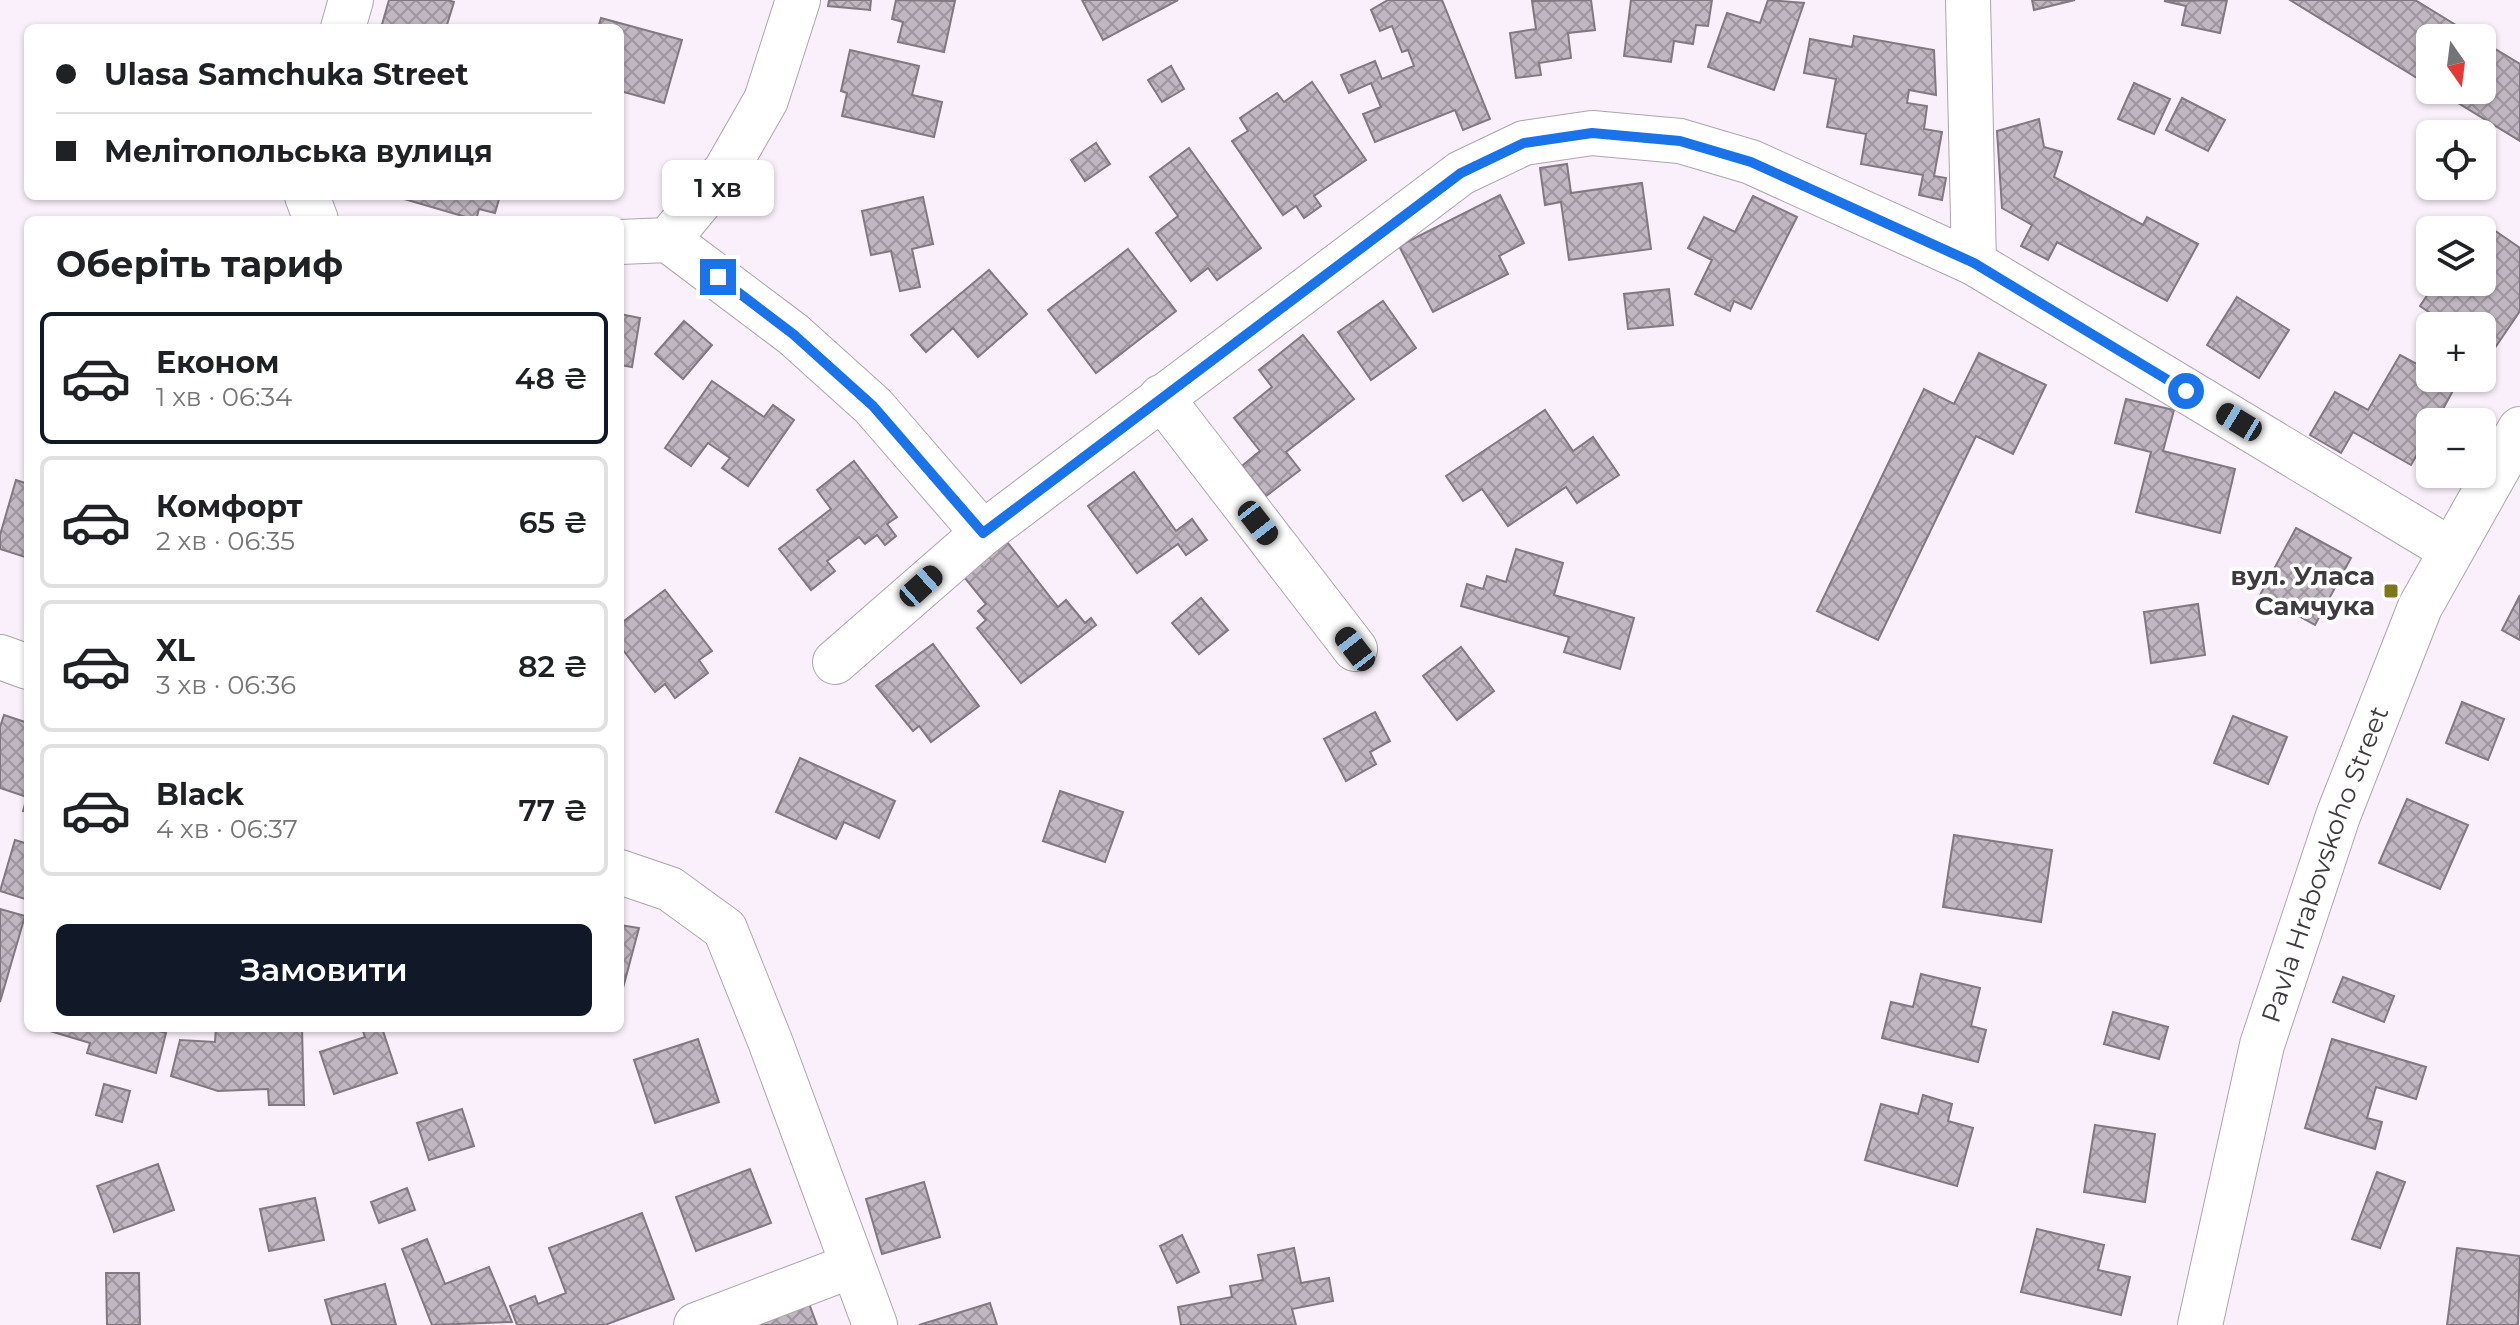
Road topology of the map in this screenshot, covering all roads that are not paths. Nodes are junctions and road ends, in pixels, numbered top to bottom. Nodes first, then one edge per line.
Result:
1 (351, 0) edge
2 (798, 0) edge
3 (1968, 0) edge
4 (344, 24) edge
5 (668, 240) junction
6 (624, 242) edge
7 (1974, 263) junction
8 (1161, 397) junction
9 (2520, 429) edge
10 (983, 533) junction
11 (2451, 550) junction
12 (1355, 649) dead end
13 (0, 657) edge
14 (835, 662) dead end
15 (24, 666) edge
16 (624, 873) edge
17 (851, 1266) junction
18 (696, 1325) edge
19 (875, 1325) edge
20 (2200, 1325) edge

1 - 4 street
2 - 5 street
3 - 7 street
5 - 6 street
5 - 10 street
7 - 8 street
7 - 11 street
8 - 10 street
8 - 12 street
9 - 11 street, Pavla Hrabovskoho Street
10 - 14 street
11 - 20 street, Pavla Hrabovskoho Street
13 - 15 street
16 - 17 street
17 - 18 street
17 - 19 street

